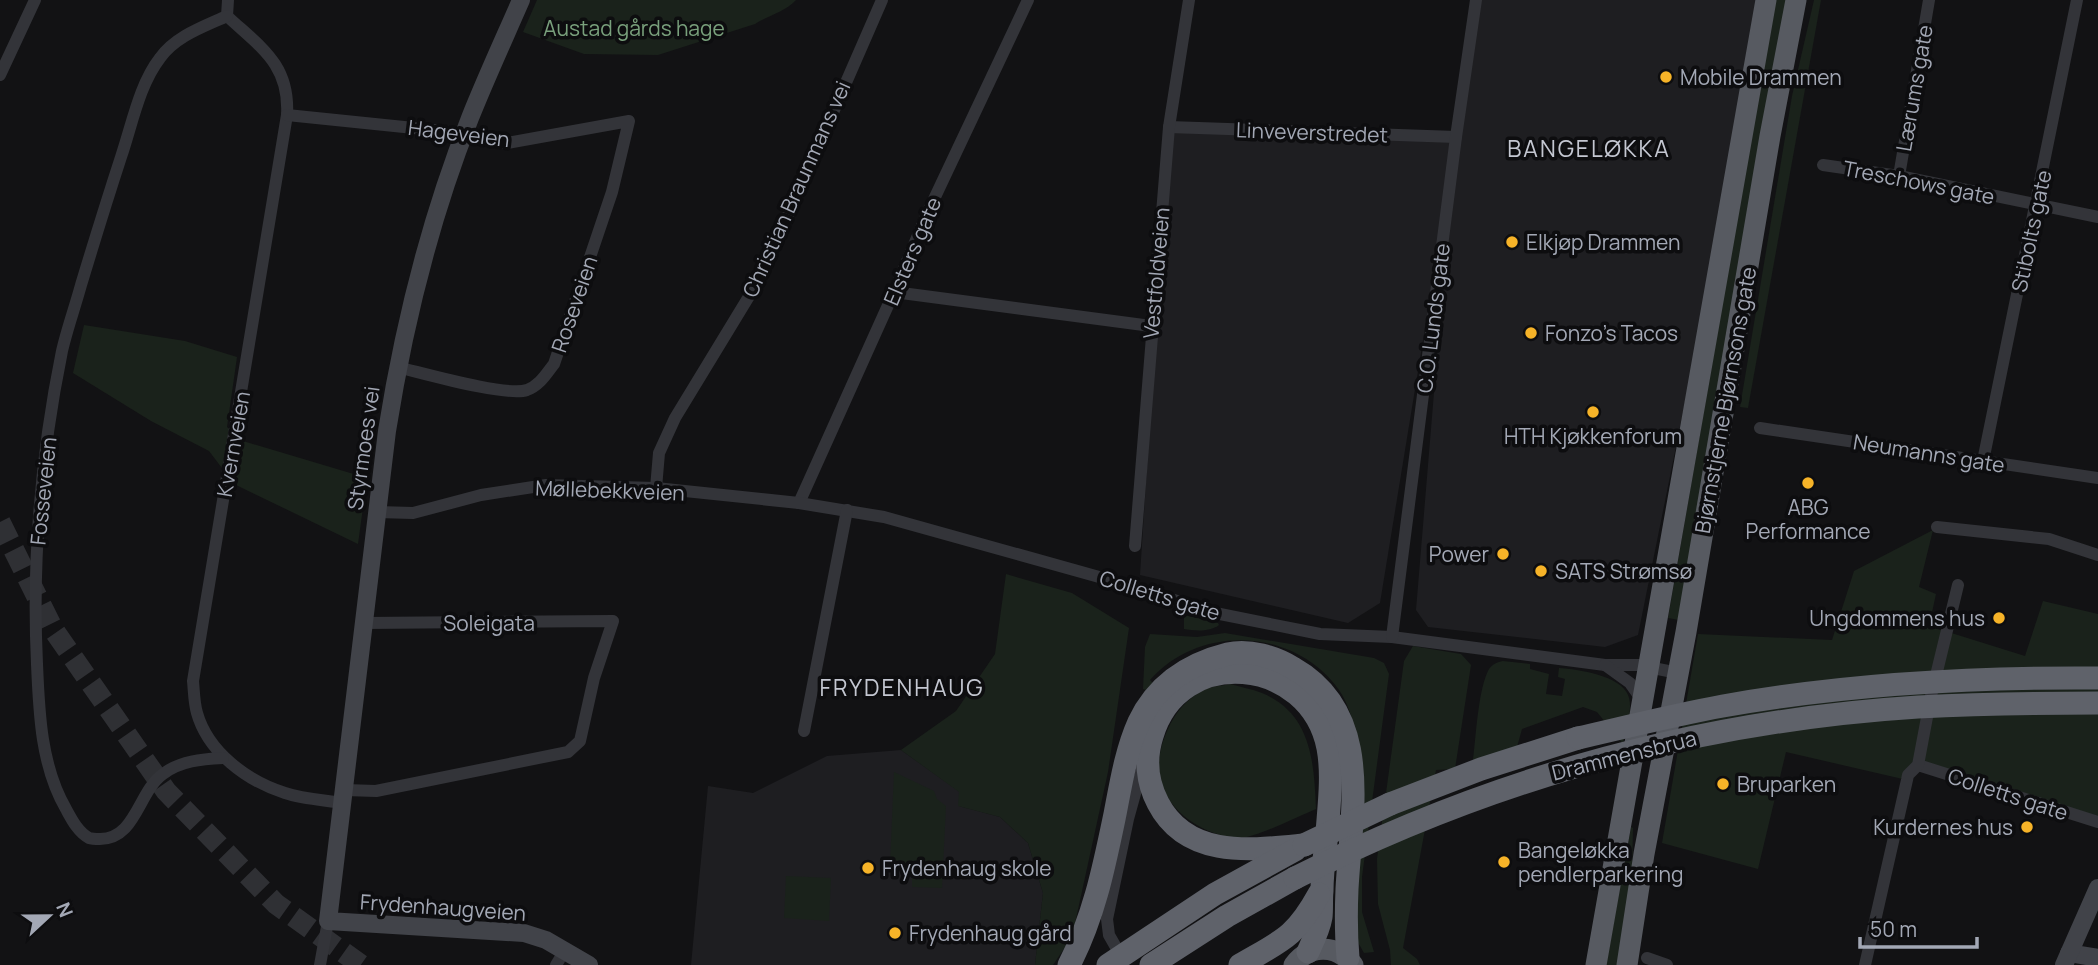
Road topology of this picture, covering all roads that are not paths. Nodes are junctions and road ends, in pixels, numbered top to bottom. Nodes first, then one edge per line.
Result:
1 (35, 0) edge
2 (228, 0) edge
3 (521, 0) edge
4 (882, 0) edge
5 (1028, 0) edge
6 (1189, 0) edge
7 (1476, 0) edge
8 (1766, 0) edge
9 (1796, 0) edge
10 (1929, 0) edge
11 (2077, 0) edge
12 (227, 16) junction
13 (0, 75) edge
14 (287, 115) junction
15 (629, 121) joint
16 (1169, 127) junction
17 (464, 136) junction
18 (1456, 138) junction
19 (1823, 165) dead end
20 (1899, 176) junction
21 (2036, 205) junction
22 (2098, 217) edge
23 (894, 292) junction
24 (1151, 326) junction
25 (397, 367) junction
26 (1760, 428) dead end
27 (1983, 461) junction
28 (2098, 478) edge
29 (656, 488) junction
30 (721, 495) joint
31 (799, 503) junction
32 (847, 510) junction
33 (377, 512) junction
34 (1937, 527) dead end
35 (1135, 547) dead end
36 (2098, 555) edge
37 (1958, 585) dead end
38 (613, 621) joint
39 (365, 623) junction
40 (1392, 636) junction
41 (1605, 665) junction
42 (1650, 666) junction
43 (1678, 673) junction
44 (2098, 678) edge
45 (1643, 701) junction
46 (2098, 703) edge
47 (804, 731) dead end
48 (1148, 755) junction
49 (223, 758) junction
50 (1918, 765) junction
51 (344, 796) junction
52 (2098, 822) edge
53 (1293, 848) junction
54 (1322, 888) junction
55 (2098, 888) edge
56 (328, 921) junction
57 (561, 957) edge
58 (2098, 958) edge
59 (2067, 959) edge
60 (1115, 960) edge
61 (1295, 961) edge
62 (1350, 961) edge
63 (1637, 962) edge
64 (320, 965) edge
65 (589, 965) edge
66 (1069, 965) edge
67 (1151, 965) edge
68 (1240, 965) edge
69 (1596, 965) edge
70 (1667, 965) edge
71 (1865, 965) edge

1 - 13 street
2 - 12 street
3 - 17 main road, Styrmoes vei
4 - 29 street, Christian Braunmans vei
5 - 23 street, Elsters gate
6 - 16 street, Vestfoldveien
7 - 18 street, C.O. Lunds gate
8 - 42 highway, Bjørnstjerne Bjørnsons gate
9 - 43 highway, Bjørnstjerne Bjørnsons gate
10 - 20 street, Lærums gate
11 - 21 street, Stibolts gate
12 - 14 street, Kvernveien
12 - 49 street, Fosseveien
14 - 17 street, Hageveien
14 - 49 street, Kvernveien
15 - 17 street, Hageveien
15 - 25 street, Roseveien
16 - 18 street, Linveverstredet
16 - 24 street, Vestfoldveien
17 - 25 main road, Styrmoes vei
18 - 40 street, C.O. Lunds gate
19 - 20 street, Treschows gate
20 - 21 street, Treschows gate
21 - 22 street, Treschows gate
21 - 27 street, Stibolts gate
23 - 24 street
23 - 31 street, Elsters gate
24 - 35 street, Vestfoldveien
25 - 33 main road, Styrmoes vei
26 - 27 street, Neumanns gate
27 - 28 street, Neumanns gate
29 - 30 street, Møllebekkveien
29 - 33 street, Møllebekkveien
30 - 31 street, Colletts gate
31 - 32 street, Colletts gate
32 - 40 street, Colletts gate
32 - 47 street
33 - 39 main road, Styrmoes vei
34 - 36 street
37 - 50 street
38 - 39 street, Soleigata
38 - 51 street, Kvernveien
39 - 51 main road, Styrmoes vei
40 - 41 street, Colletts gate
41 - 42 street, Colletts gate
41 - 45 street
42 - 43 street, Colletts gate
42 - 45 highway, Bjørnstjerne Bjørnsons gate
43 - 63 highway, Bjørnstjerne Bjørnsons gate
44 - 53 highway, Drammensbrua, bridge
45 - 69 highway, Bjørnstjerne Bjørnsons gate
46 - 67 highway, Drammensbrua, bridge
48 - 53 highway
48 - 54 highway
48 - 60 street
49 - 51 street, Kvernveien
50 - 52 street, Colletts gate
50 - 71 street
51 - 56 main road, Styrmoes vei
53 - 60 highway, Drammensbrua
54 - 61 highway
54 - 68 highway
55 - 59 main road
56 - 57 main road, Frydenhaugveien
56 - 64 street
57 - 65 main road, Frydenhaugveien
58 - 59 main road
61 - 62 highway
62 - 66 highway
63 - 70 street

